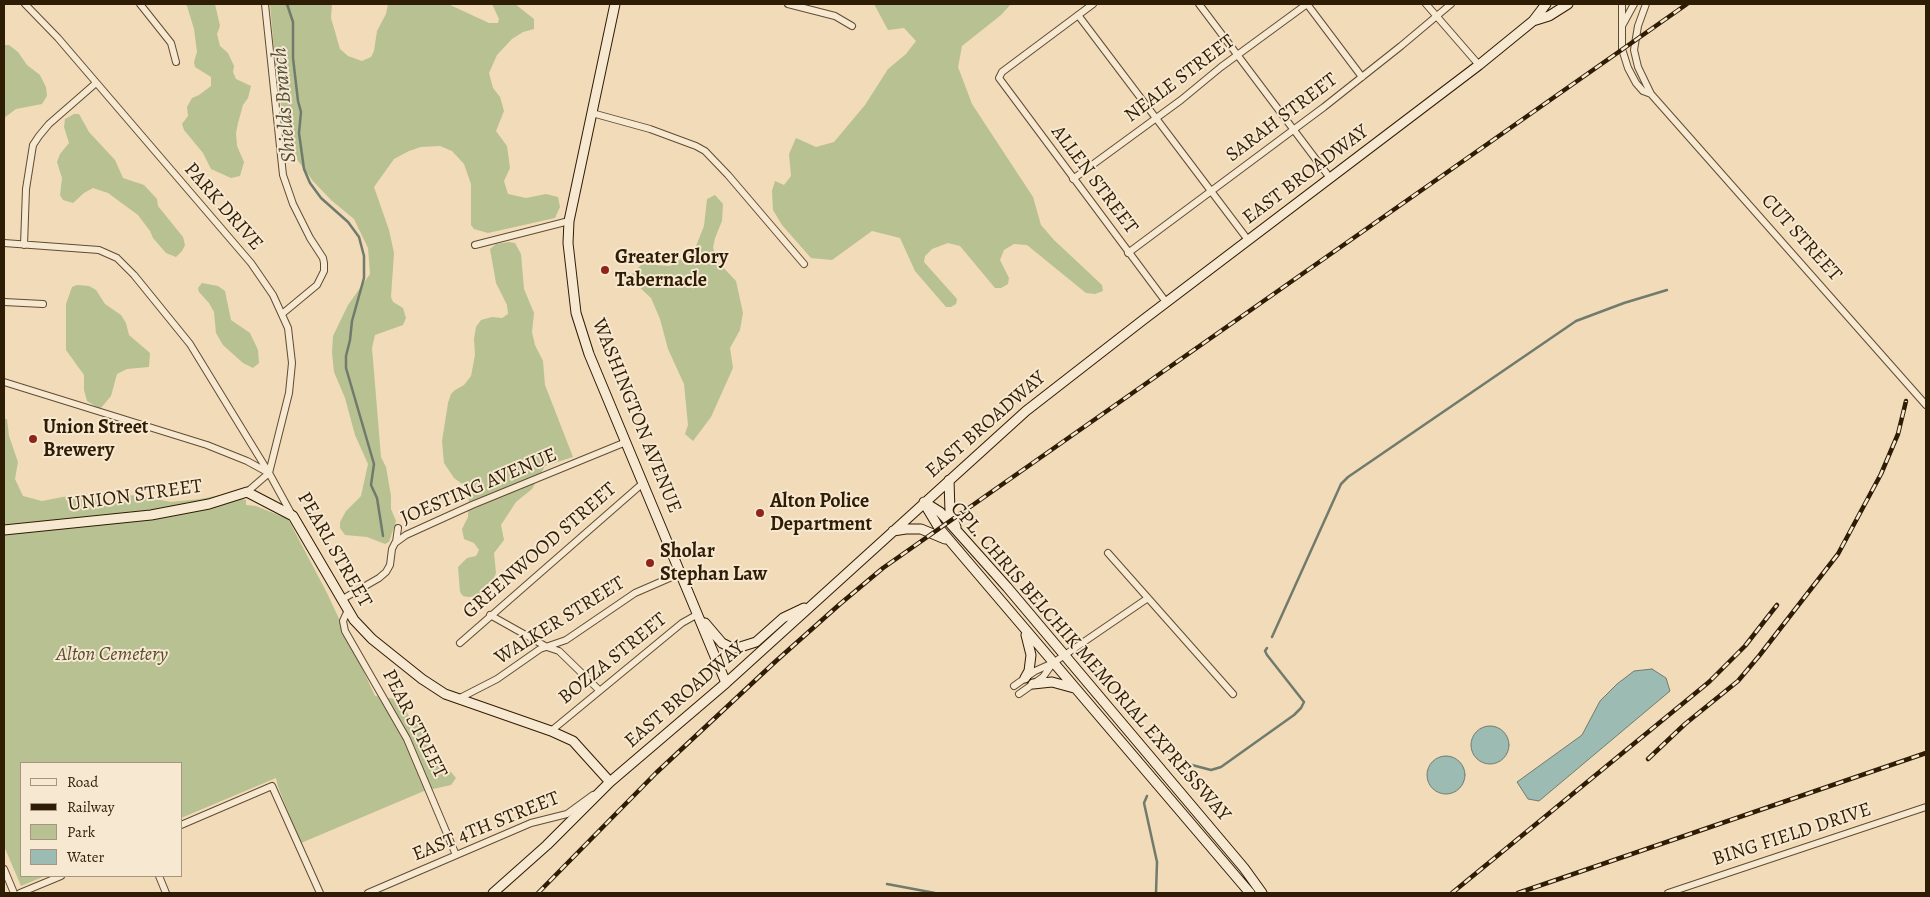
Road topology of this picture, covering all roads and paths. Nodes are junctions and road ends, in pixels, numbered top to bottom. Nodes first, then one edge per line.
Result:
1 (25, 4) edge
2 (140, 4) edge
3 (265, 4) edge
4 (615, 4) edge
5 (788, 4) edge
6 (1093, 4) edge
7 (1199, 4) edge
8 (1307, 4) edge
9 (1426, 4) edge
10 (1451, 4) edge
11 (1546, 4) edge
12 (1568, 4) edge
13 (1622, 4) edge
14 (1634, 4) edge
15 (1646, 4) edge
16 (1078, 15) junction
17 (1437, 17) junction
18 (1533, 21) junction
19 (852, 26) dead end
20 (1622, 26) junction
21 (1238, 55) junction
22 (176, 62) dead end
23 (1479, 65) junction
24 (1362, 77) junction
25 (96, 83) junction
26 (1651, 94) junction
27 (592, 113) junction
28 (1155, 118) junction
29 (1294, 129) junction
30 (1330, 178) junction
31 (1073, 179) junction
32 (1210, 192) junction
33 (569, 221) junction
34 (1248, 240) junction
35 (4, 243) edge
36 (24, 245) junction
37 (475, 245) dead end
38 (1128, 252) junction
39 (804, 264) dead end
40 (4, 302) edge
41 (1166, 302) junction
42 (43, 304) dead end
43 (282, 314) junction
44 (4, 382) edge
45 (1926, 405) edge
46 (626, 442) junction
47 (269, 473) junction
48 (949, 480) junction
49 (643, 483) junction
50 (247, 492) junction
51 (924, 502) junction
52 (293, 516) junction
53 (398, 528) dead end
54 (4, 530) edge
55 (893, 531) junction
56 (959, 534) junction
57 (395, 543) junction
58 (951, 543) junction
59 (1108, 552) dead end
60 (681, 574) junction
61 (1148, 598) junction
62 (341, 600) junction
63 (814, 604) junction
64 (348, 610) junction
65 (698, 614) junction
66 (490, 615) junction
67 (1024, 630) junction
68 (460, 644) dead end
69 (547, 647) junction
70 (1065, 655) junction
71 (1053, 663) junction
72 (1029, 681) junction
73 (726, 683) junction
74 (1014, 686) dead end
75 (1076, 689) junction
76 (599, 690) junction
77 (1019, 694) dead end
78 (1232, 694) dead end
79 (458, 699) junction
80 (551, 731) junction
81 (610, 782) junction
82 (1926, 807) edge
83 (182, 825) edge
84 (456, 855) junction
85 (4, 869) edge
86 (59, 877) edge
87 (159, 877) edge
88 (14, 893) edge
89 (20, 893) edge
90 (166, 893) edge
91 (320, 893) edge
92 (368, 893) edge
93 (493, 893) edge
94 (1250, 893) edge
95 (1262, 893) edge
96 (1668, 893) edge

1 - 25 street, PARK DRIVE
2 - 22 street
3 - 43 street
4 - 27 main road, WASHINGTON AVENUE
5 - 19 street
6 - 16 street
7 - 21 street
8 - 21 street, NEALE STREET
8 - 24 street
9 - 17 street
10 - 17 street, SARAH STREET
11 - 18 main road, EAST BROADWAY
12 - 18 main road, EAST BROADWAY
13 - 20 street, CUT STREET
14 - 20 street, CUT STREET
15 - 26 street, CUT STREET
16 - 28 street
16 - 31 street, ALLEN STREET
17 - 23 street
17 - 24 street, SARAH STREET
18 - 23 main road, EAST BROADWAY
20 - 26 street, CUT STREET
21 - 28 street, NEALE STREET
21 - 29 street
23 - 30 main road, EAST BROADWAY
24 - 29 street, SARAH STREET
25 - 36 street
25 - 43 street, PARK DRIVE
26 - 45 street, CUT STREET
27 - 33 main road, WASHINGTON AVENUE
27 - 39 street
28 - 31 street, NEALE STREET
28 - 32 street
29 - 30 street
29 - 32 street, SARAH STREET
30 - 34 main road, EAST BROADWAY
31 - 38 street, ALLEN STREET
32 - 34 street
32 - 38 street, SARAH STREET
33 - 37 street
33 - 46 main road, WASHINGTON AVENUE
34 - 41 main road, EAST BROADWAY
35 - 36 street, PEARL STREET
36 - 47 street, PEARL STREET
38 - 41 street, ALLEN STREET
40 - 42 street
41 - 48 main road, EAST BROADWAY
43 - 47 street, PARK DRIVE
44 - 47 street
46 - 49 main road, WASHINGTON AVENUE
46 - 57 street, JOESTING AVENUE
47 - 50 street
47 - 52 street, PEARL STREET
48 - 51 main road, EAST BROADWAY
48 - 56 main road
49 - 60 main road, WASHINGTON AVENUE
49 - 66 street, GREENWOOD STREET
50 - 52 main road
50 - 54 main road, UNION STREET
51 - 55 main road, EAST BROADWAY
51 - 56 main road, CPL. CHRIS BELCHIK MEMORIAL EXPRESSWAY
51 - 58 main road, CPL. CHRIS BELCHIK MEMORIAL EXPRESSWAY
52 - 62 main road, PEARL STREET
53 - 57 street
55 - 58 main road
55 - 63 main road, EAST BROADWAY
56 - 70 main road, CPL. CHRIS BELCHIK MEMORIAL EXPRESSWAY
57 - 62 street, JOESTING AVENUE
58 - 67 main road, CPL. CHRIS BELCHIK MEMORIAL EXPRESSWAY
59 - 61 street
60 - 65 main road, WASHINGTON AVENUE
60 - 69 street, WALKER STREET
61 - 70 street
61 - 78 street
62 - 64 main road, PEARL STREET
63 - 65 main road
63 - 73 main road, EAST BROADWAY
64 - 79 main road, PEARL STREET
64 - 84 street, PEAR STREET
65 - 73 main road, WASHINGTON AVENUE
65 - 76 street, BOZZA STREET
66 - 68 street, GREENWOOD STREET
66 - 69 street
67 - 71 main road, CPL. CHRIS BELCHIK MEMORIAL EXPRESSWAY
67 - 72 main road
69 - 76 street
69 - 79 street, WALKER STREET
70 - 71 street
70 - 95 main road, CPL. CHRIS BELCHIK MEMORIAL EXPRESSWAY
71 - 72 street
71 - 75 main road, CPL. CHRIS BELCHIK MEMORIAL EXPRESSWAY
72 - 74 street
72 - 75 main road
72 - 77 street
73 - 81 main road, EAST BROADWAY
75 - 94 main road, CPL. CHRIS BELCHIK MEMORIAL EXPRESSWAY
76 - 80 street, BOZZA STREET
79 - 80 main road, PEARL STREET
80 - 81 main road, PEARL STREET
81 - 84 street, EAST 4TH STREET
81 - 93 main road, EAST BROADWAY
82 - 96 street, BING FIELD DRIVE
83 - 91 street
84 - 92 street, EAST 4TH STREET
85 - 88 street
86 - 89 street
87 - 90 street

